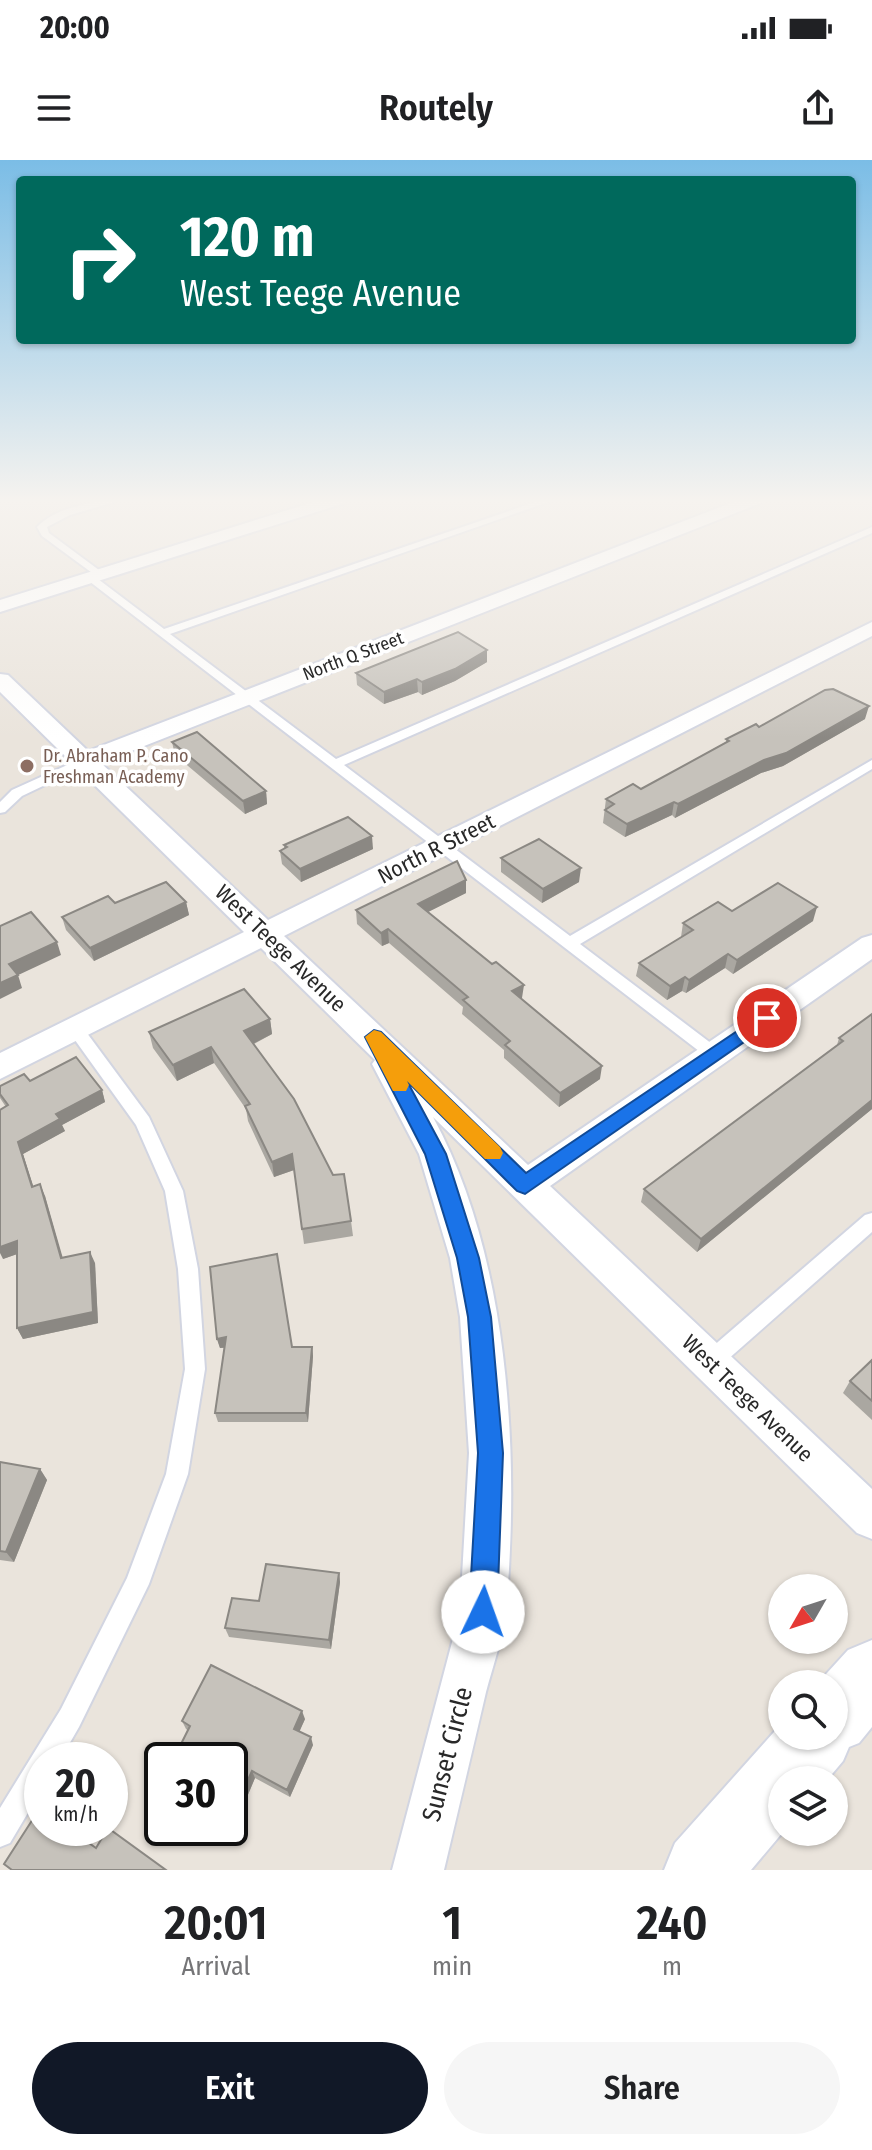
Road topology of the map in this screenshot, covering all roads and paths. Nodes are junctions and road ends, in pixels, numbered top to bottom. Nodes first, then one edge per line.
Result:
1 (85, 579) edge
2 (97, 579) edge
3 (320, 579) edge
4 (551, 579) edge
5 (760, 579) edge
6 (0, 606) edge
7 (872, 628) edge
8 (162, 633) junction
9 (0, 680) edge
10 (246, 698) junction
11 (85, 761) junction
12 (872, 764) edge
13 (333, 765) junction
14 (0, 809) edge
15 (439, 846) junction
16 (266, 934) junction
17 (568, 944) junction
18 (872, 945) edge
19 (75, 1029) junction
20 (374, 1037) junction
21 (714, 1054) junction
22 (0, 1067) edge
23 (525, 1185) junction
24 (872, 1221) edge
25 (711, 1361) junction
26 (872, 1518) edge
27 (872, 1674) edge
28 (848, 1702) edge
29 (55, 1742) edge
30 (806, 1750) edge
31 (24, 1793) edge
32 (0, 1833) edge
33 (418, 1870) edge
34 (702, 1870) edge

1 - 6 street
2 - 8 lane
3 - 8 lane
4 - 10 street, North Q Street
5 - 13 lane
7 - 15 street, North R Street
8 - 10 lane
9 - 11 street, West Teege Avenue
10 - 11 street, North Q Street
10 - 13 lane
11 - 14 lane
11 - 16 street, West Teege Avenue
12 - 17 lane
13 - 15 lane
15 - 16 street, North R Street
15 - 17 lane
16 - 19 street, North R Street
16 - 20 street, West Teege Avenue
17 - 21 lane
18 - 21 street
19 - 22 street, North R Street
19 - 29 lane
20 - 23 street, West Teege Avenue
20 - 33 street, Sunset Circle
21 - 23 street
23 - 25 street, West Teege Avenue
24 - 25 lane
25 - 26 street, West Teege Avenue
27 - 28 street
30 - 34 street
31 - 32 lane

